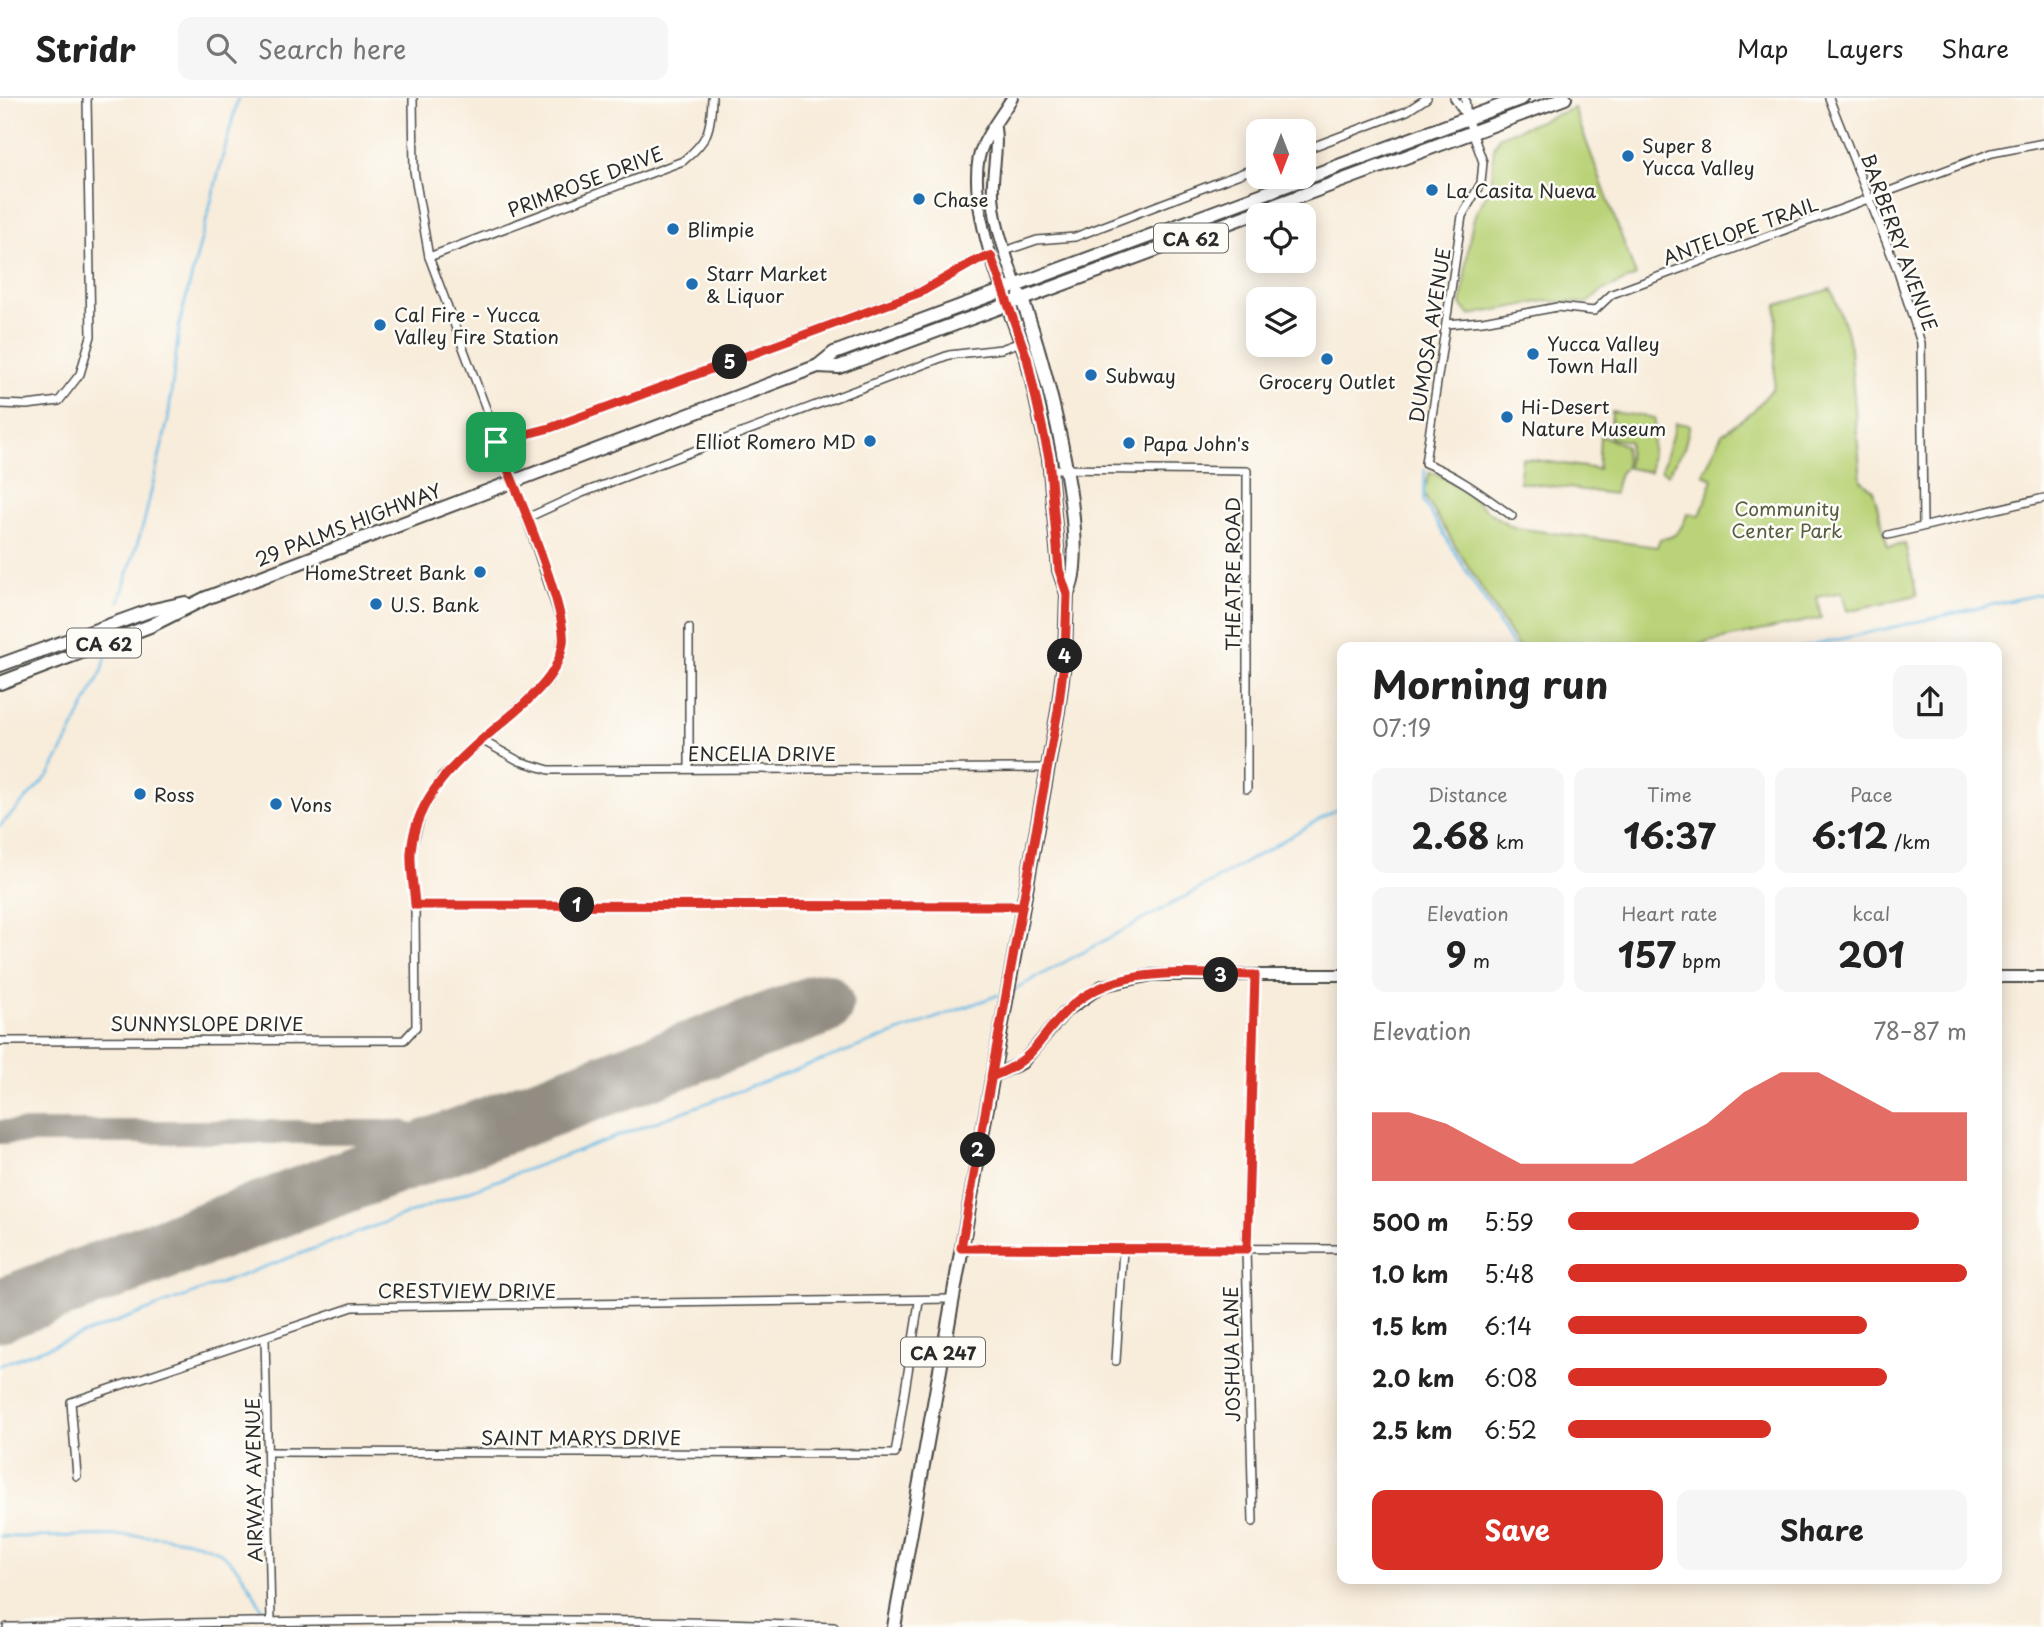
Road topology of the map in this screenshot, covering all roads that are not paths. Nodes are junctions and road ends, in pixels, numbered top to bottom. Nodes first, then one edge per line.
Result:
1 (87, 98) edge
2 (413, 98) edge
3 (712, 98) edge
4 (1012, 98) edge
5 (1427, 98) edge
6 (1454, 98) edge
7 (1465, 98) edge
8 (1521, 98) edge
9 (1565, 98) edge
10 (1829, 98) edge
11 (1467, 118) junction
12 (995, 128) junction
13 (1473, 132) junction
14 (2044, 143) edge
15 (1316, 145) edge
16 (1246, 172) edge
17 (1869, 199) junction
18 (1005, 251) junction
19 (991, 256) junction
20 (429, 257) junction
21 (1016, 285) junction
22 (1002, 290) junction
23 (1022, 300) junction
24 (1009, 304) junction
25 (1447, 324) junction
26 (1022, 342) junction
27 (818, 366) junction
28 (0, 404) edge
29 (496, 442) junction
30 (1051, 469) junction
31 (1066, 469) junction
32 (513, 481) junction
33 (2044, 498) edge
34 (1512, 516) dead end
35 (527, 518) junction
36 (1923, 526) junction
37 (1888, 535) dead end
38 (1067, 594) junction
39 (206, 598) junction
40 (689, 628) dead end
41 (0, 665) edge
42 (0, 682) edge
43 (483, 741) junction
44 (690, 768) junction
45 (1047, 768) junction
46 (1247, 789) dead end
47 (415, 905) junction
48 (1022, 906) junction
49 (1255, 975) junction
50 (1337, 975) edge
51 (2002, 976) edge
52 (2044, 977) edge
53 (0, 1041) edge
54 (991, 1077) junction
55 (961, 1248) junction
56 (1123, 1248) junction
57 (1247, 1249) junction
58 (1337, 1249) edge
59 (952, 1299) junction
60 (919, 1302) junction
61 (265, 1337) junction
62 (1116, 1361) dead end
63 (268, 1452) junction
64 (77, 1476) dead end
65 (1253, 1522) dead end
66 (271, 1621) junction
67 (7, 1627) edge
68 (834, 1627) edge
69 (894, 1627) edge

1 - 28 street
2 - 20 street
3 - 20 street, PRIMROSE DRIVE
4 - 12 street
5 - 15 street
6 - 11 street, DUMOSA AVENUE
7 - 11 street, DUMOSA AVENUE
8 - 11 main road, 29 PALMS HIGHWAY / CA 62
9 - 13 main road, 29 PALMS HIGHWAY / CA 62
10 - 17 street, BARBERRY AVENUE
11 - 13 street, DUMOSA AVENUE
11 - 21 main road, 29 PALMS HIGHWAY / CA 62
12 - 18 street
12 - 19 street
13 - 23 main road, 29 PALMS HIGHWAY / CA 62
13 - 25 street, DUMOSA AVENUE
14 - 17 street, ANTELOPE TRAIL
16 - 18 street
17 - 25 street, ANTELOPE TRAIL
17 - 36 street, BARBERRY AVENUE
18 - 21 street
19 - 22 street
19 - 29 street
20 - 29 street
21 - 22 main road, 29 PALMS HIGHWAY / CA 62
21 - 23 main road, CA 247
22 - 24 main road, CA 247
22 - 27 main road, 29 PALMS HIGHWAY / CA 62
23 - 24 main road, 29 PALMS HIGHWAY / CA 62
23 - 31 main road, CA 247
24 - 26 main road, CA 247
24 - 27 main road, 29 PALMS HIGHWAY / CA 62
25 - 34 street, DUMOSA AVENUE
26 - 30 main road, CA 247
26 - 35 street
27 - 32 main road, 29 PALMS HIGHWAY / CA 62
29 - 32 street
30 - 31 street, THEATRE ROAD
30 - 38 main road, CA 247
31 - 38 main road, CA 247
31 - 46 street, THEATRE ROAD
32 - 35 street
32 - 39 main road, 29 PALMS HIGHWAY / CA 62
33 - 36 street
35 - 43 street
36 - 37 street
38 - 45 main road, CA 247
39 - 41 main road, 29 PALMS HIGHWAY / CA 62
39 - 42 main road, 29 PALMS HIGHWAY / CA 62
40 - 44 street
43 - 44 street, ENCELIA DRIVE
43 - 47 street
44 - 45 street, ENCELIA DRIVE
45 - 48 main road, CA 247
47 - 48 street
47 - 53 street, SUNNYSLOPE DRIVE
48 - 54 main road, CA 247
49 - 50 street
49 - 54 street
49 - 57 street, JOSHUA LANE
51 - 52 street
54 - 55 main road, CA 247
55 - 56 street
55 - 59 main road, CA 247
56 - 57 street
56 - 62 street
57 - 58 street
57 - 65 street, JOSHUA LANE
59 - 60 street, CRESTVIEW DRIVE
59 - 69 main road, CA 247
60 - 61 street, CRESTVIEW DRIVE
60 - 63 street, SAINT MARYS DRIVE
61 - 63 street, AIRWAY AVENUE
61 - 64 street, CRESTVIEW DRIVE
63 - 66 street, AIRWAY AVENUE
66 - 67 street
66 - 68 street

